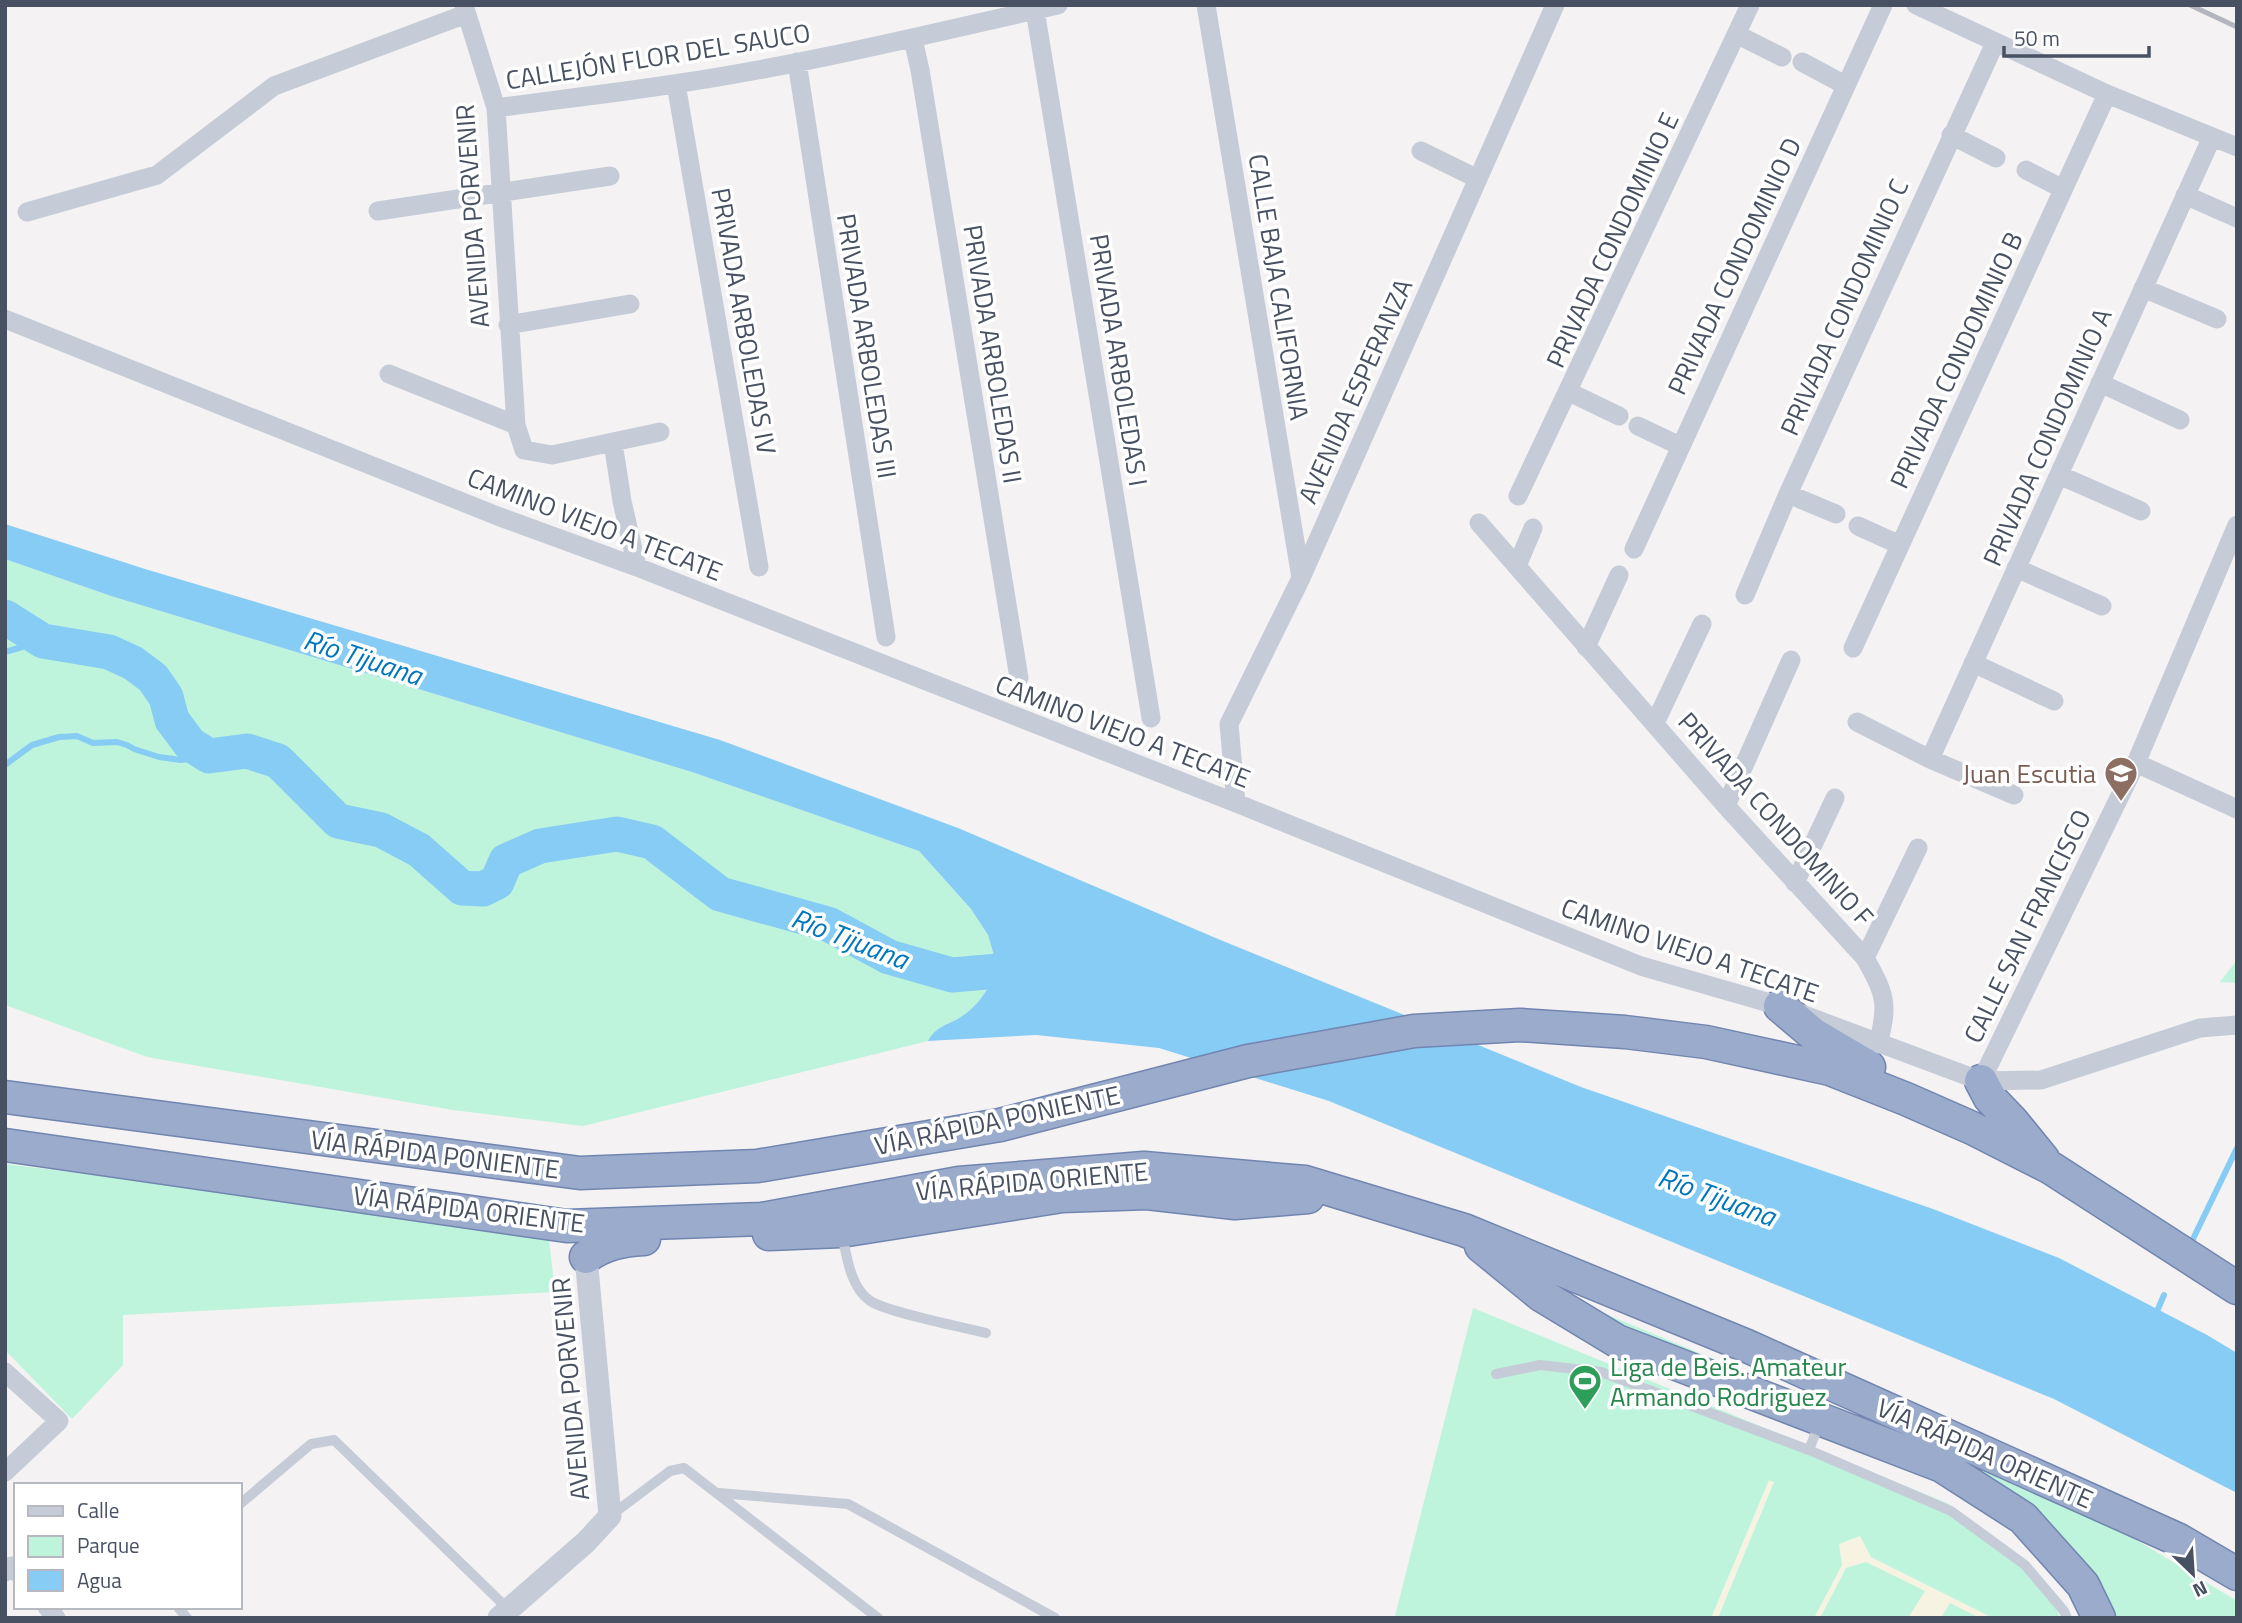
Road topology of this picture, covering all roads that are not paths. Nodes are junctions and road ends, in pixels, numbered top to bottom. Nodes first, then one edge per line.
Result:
1 (1059, 5) edge
2 (1206, 5) edge
3 (1555, 5) edge
4 (1750, 5) edge
5 (1883, 5) edge
6 (1916, 5) edge
7 (465, 10) edge
8 (1035, 10) junction
9 (992, 13) edge
10 (1738, 35) junction
11 (913, 39) junction
12 (1995, 43) junction
13 (1782, 57) dead end
14 (797, 62) junction
15 (1801, 62) dead end
16 (676, 84) junction
17 (1846, 85) junction
18 (2107, 94) junction
19 (496, 108) junction
20 (1951, 135) junction
21 (2212, 137) junction
22 (2237, 147) edge
23 (1421, 151) dead end
24 (1996, 158) dead end
25 (2026, 170) dead end
26 (610, 176) dead end
27 (1478, 179) junction
28 (2063, 189) junction
29 (500, 194) junction
30 (2185, 195) junction
31 (378, 211) dead end
32 (27, 212) dead end
33 (2237, 218) edge
34 (2143, 288) junction
35 (630, 304) dead end
36 (5, 319) edge
37 (2217, 319) dead end
38 (508, 325) junction
39 (389, 374) dead end
40 (2100, 383) junction
41 (1569, 392) junction
42 (1619, 416) dead end
43 (2180, 420) dead end
44 (516, 425) junction
45 (1638, 426) dead end
46 (660, 432) dead end
47 (613, 443) junction
48 (1680, 446) junction
49 (2059, 475) junction
50 (1788, 494) junction
51 (1518, 496) dead end
52 (2141, 512) dead end
53 (1836, 514) dead end
54 (1479, 523) dead end
55 (2237, 525) edge
56 (1858, 526) dead end
57 (1533, 528) dead end
58 (1900, 545) junction
59 (1634, 548) dead end
60 (2231, 553) edge
61 (1517, 565) junction
62 (636, 567) junction
63 (759, 567) dead end
64 (2016, 568) junction
65 (1619, 575) dead end
66 (1300, 578) junction
67 (1745, 595) dead end
68 (2102, 606) dead end
69 (1702, 624) dead end
70 (886, 637) dead end
71 (1586, 647) junction
72 (1853, 648) dead end
73 (1791, 660) dead end
74 (1973, 663) junction
75 (1019, 678) dead end
76 (2054, 701) dead end
77 (1151, 718) dead end
78 (1857, 722) dead end
79 (1654, 723) junction
80 (1930, 759) junction
81 (2136, 763) junction
82 (2014, 795) dead end
83 (1835, 798) dead end
84 (1236, 803) junction
85 (1726, 806) junction
86 (2237, 809) edge
87 (1918, 848) dead end
88 (1795, 883) junction
89 (1865, 958) junction
90 (1780, 1006) junction
91 (2237, 1025) edge
92 (1878, 1044) junction
93 (1981, 1081) junction
94 (5, 1097) edge
95 (1972, 1128) junction
96 (5, 1145) edge
97 (2051, 1168) junction
98 (1349, 1195) junction
99 (1464, 1230) junction
100 (841, 1231) junction
101 (586, 1257) joint
102 (2237, 1288) edge
103 (986, 1333) dead end
104 (5, 1372) edge
105 (1496, 1374) dead end
106 (1821, 1420) junction
107 (1809, 1450) junction
108 (5, 1472) edge
109 (719, 1493) junction
110 (242, 1502) edge
111 (610, 1516) junction
112 (2237, 1574) edge
113 (504, 1614) edge
114 (878, 1618) edge
115 (1055, 1618) edge
116 (2067, 1618) edge
117 (2099, 1618) edge

1 - 8 street, CALLEJÓN FLOR DEL SAUCO
2 - 66 street, CALLE BAJA CALIFORNIA
3 - 27 street, AVENIDA ESPERANZA
4 - 10 street, PRIVADA CONDOMINIO E
5 - 17 street, PRIVADA CONDOMINIO D
6 - 12 street
7 - 19 street, AVENIDA PORVENIR
7 - 32 street
8 - 9 street, CALLEJÓN FLOR DEL SAUCO
8 - 77 street, PRIVADA ARBOLEDAS I
9 - 11 street, CALLEJÓN FLOR DEL SAUCO
10 - 13 street
10 - 41 street, PRIVADA CONDOMINIO E
11 - 14 street, CALLEJÓN FLOR DEL SAUCO
11 - 75 street, PRIVADA ARBOLEDAS II
12 - 18 street
12 - 20 street, PRIVADA CONDOMINIO C
14 - 16 street, CALLEJÓN FLOR DEL SAUCO
14 - 70 street, PRIVADA ARBOLEDAS III
15 - 17 street
16 - 19 street, CALLEJÓN FLOR DEL SAUCO
16 - 63 street, PRIVADA ARBOLEDAS IV
17 - 48 street, PRIVADA CONDOMINIO D
18 - 21 street
18 - 28 street, PRIVADA CONDOMINIO B
19 - 29 street, AVENIDA PORVENIR
20 - 24 street
20 - 50 street, PRIVADA CONDOMINIO C
21 - 22 street
21 - 30 street, PRIVADA CONDOMINIO A
23 - 27 street
25 - 28 street
26 - 29 street
27 - 66 street, AVENIDA ESPERANZA
28 - 58 street, PRIVADA CONDOMINIO B
29 - 31 street
29 - 38 street, AVENIDA PORVENIR
30 - 33 street
30 - 34 street, PRIVADA CONDOMINIO A
34 - 37 street
34 - 40 street, PRIVADA CONDOMINIO A
35 - 38 street
36 - 62 street, CAMINO VIEJO A TECATE
38 - 44 street, AVENIDA PORVENIR
39 - 44 street
40 - 43 street
40 - 49 street, PRIVADA CONDOMINIO A
41 - 42 street
41 - 51 street, PRIVADA CONDOMINIO E
44 - 47 street
45 - 48 street
46 - 47 street
47 - 62 street
48 - 59 street, PRIVADA CONDOMINIO D
49 - 52 street
49 - 64 street, PRIVADA CONDOMINIO A
50 - 53 street
50 - 67 street, PRIVADA CONDOMINIO C
54 - 61 street, PRIVADA CONDOMINIO F
55 - 60 street, CALLE SAN FRANCISCO
56 - 58 street
57 - 61 street
58 - 72 street, PRIVADA CONDOMINIO B
60 - 81 street, CALLE SAN FRANCISCO
61 - 71 street, PRIVADA CONDOMINIO F
62 - 84 street, CAMINO VIEJO A TECATE
64 - 68 street
64 - 74 street, PRIVADA CONDOMINIO A
65 - 71 street
66 - 84 street, AVENIDA ESPERANZA
69 - 79 street
71 - 79 street, PRIVADA CONDOMINIO F
73 - 85 street
74 - 76 street
74 - 80 street, PRIVADA CONDOMINIO A
78 - 80 street
79 - 85 street, PRIVADA CONDOMINIO F
80 - 82 street
81 - 86 street
81 - 93 street, CALLE SAN FRANCISCO
83 - 88 street
84 - 90 street, CAMINO VIEJO A TECATE
85 - 88 street, PRIVADA CONDOMINIO F
87 - 89 street
88 - 89 street, PRIVADA CONDOMINIO F
89 - 92 street, PRIVADA CONDOMINIO F
90 - 92 street, CAMINO VIEJO A TECATE
90 - 95 highway
91 - 93 street, CAMINO VIEJO A TECATE
92 - 93 street, CAMINO VIEJO A TECATE
93 - 97 highway
94 - 95 highway, VÍA RÁPIDA PONIENTE
95 - 97 highway
96 - 98 highway, VÍA RÁPIDA ORIENTE
97 - 102 highway
98 - 99 highway, VÍA RÁPIDA ORIENTE
98 - 100 highway
99 - 106 highway
99 - 112 highway, VÍA RÁPIDA ORIENTE
100 - 101 highway
100 - 103 lane
101 - 111 street, AVENIDA PORVENIR
104 - 108 street
105 - 107 lane
106 - 107 lane
106 - 117 highway
107 - 116 lane
109 - 111 lane
109 - 114 lane
109 - 115 lane
110 - 113 lane
111 - 113 street

